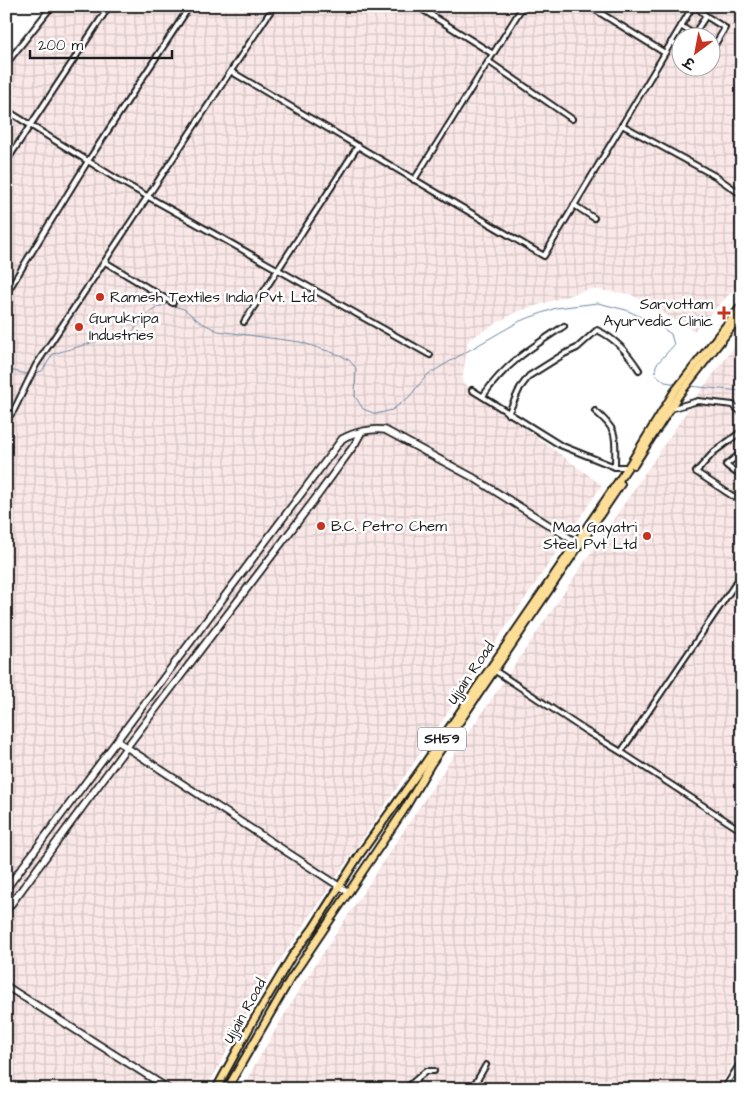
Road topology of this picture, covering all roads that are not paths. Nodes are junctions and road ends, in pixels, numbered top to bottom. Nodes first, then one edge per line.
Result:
1 (52, 6) edge
2 (190, 6) edge
3 (274, 6) edge
4 (417, 6) edge
5 (523, 6) edge
6 (589, 6) edge
7 (695, 6) edge
8 (106, 11) dead end
9 (706, 16) junction
10 (681, 26) joint
11 (720, 36) edge
12 (670, 44) edge
13 (665, 53) junction
14 (493, 54) junction
15 (488, 61) junction
16 (6, 64) edge
17 (232, 72) junction
18 (6, 110) edge
19 (572, 119) dead end
20 (30, 125) junction
21 (622, 125) junction
22 (358, 146) junction
23 (88, 161) junction
24 (6, 162) edge
25 (414, 180) junction
26 (742, 195) edge
27 (149, 197) junction
28 (574, 205) junction
29 (594, 218) dead end
30 (105, 262) junction
31 (278, 269) junction
32 (6, 294) edge
33 (173, 303) dead end
34 (742, 305) edge
35 (742, 314) edge
36 (244, 322) dead end
37 (564, 326) dead end
38 (430, 355) dead end
39 (639, 370) dead end
40 (686, 380) junction
41 (472, 390) dead end
42 (676, 394) junction
43 (483, 396) junction
44 (670, 408) junction
45 (595, 411) dead end
46 (742, 413) edge
47 (508, 414) junction
48 (6, 421) edge
49 (742, 431) edge
50 (361, 433) junction
51 (742, 452) edge
52 (615, 467) junction
53 (628, 467) junction
54 (735, 472) dead end
55 (742, 499) edge
56 (579, 543) junction
57 (742, 574) edge
58 (493, 669) junction
59 (117, 741) junction
60 (126, 748) junction
61 (620, 752) junction
62 (742, 831) edge
63 (340, 886) junction
64 (6, 889) edge
65 (348, 892) junction
66 (6, 911) edge
67 (6, 986) edge
68 (741, 1062) edge
69 (486, 1064) dead end
70 (742, 1070) edge
71 (434, 1071) dead end
72 (169, 1089) edge
73 (216, 1089) edge
74 (228, 1089) edge
75 (405, 1089) edge
76 (472, 1089) edge
77 (724, 1089) edge
78 (730, 1089) edge

1 - 16 street
2 - 23 street
3 - 17 street
4 - 14 street
5 - 14 street
6 - 13 street
7 - 9 street
7 - 10 street
8 - 20 street
9 - 10 street
9 - 11 street
12 - 13 street
13 - 21 street
14 - 15 street
15 - 19 street
15 - 25 street
17 - 22 street
17 - 27 street
18 - 20 street
20 - 23 street
20 - 24 street
21 - 26 street
21 - 28 street
22 - 25 street
22 - 31 street
23 - 27 street
23 - 32 street
25 - 28 street
27 - 30 street
27 - 31 street
28 - 29 street
30 - 33 street
30 - 48 street
31 - 36 street
31 - 38 street
34 - 40 main road, Ujjain Road / SH59
35 - 40 main road, Ujjain Road / SH59
37 - 43 street
39 - 47 street
40 - 42 main road, Ujjain Road / SH59
41 - 43 street
42 - 44 main road, Ujjain Road / SH59
42 - 53 main road, Ujjain Road / SH59
43 - 47 street
44 - 46 street
44 - 56 main road, Ujjain Road / SH59
45 - 52 street
47 - 52 street
49 - 55 street
50 - 56 street
50 - 59 street
50 - 60 street
51 - 54 street
52 - 53 street
53 - 56 main road, Ujjain Road / SH59
56 - 58 main road, Ujjain Road / SH59
57 - 61 street
58 - 61 street
58 - 63 main road, Ujjain Road / SH59
58 - 65 main road, Ujjain Road / SH59
59 - 60 street
59 - 64 street
60 - 63 street
60 - 66 street
61 - 62 street
63 - 65 street
63 - 73 main road, Ujjain Road / SH59
65 - 74 main road, Ujjain Road / SH59
67 - 72 street
68 - 77 street
69 - 76 street
70 - 78 street
71 - 75 street

